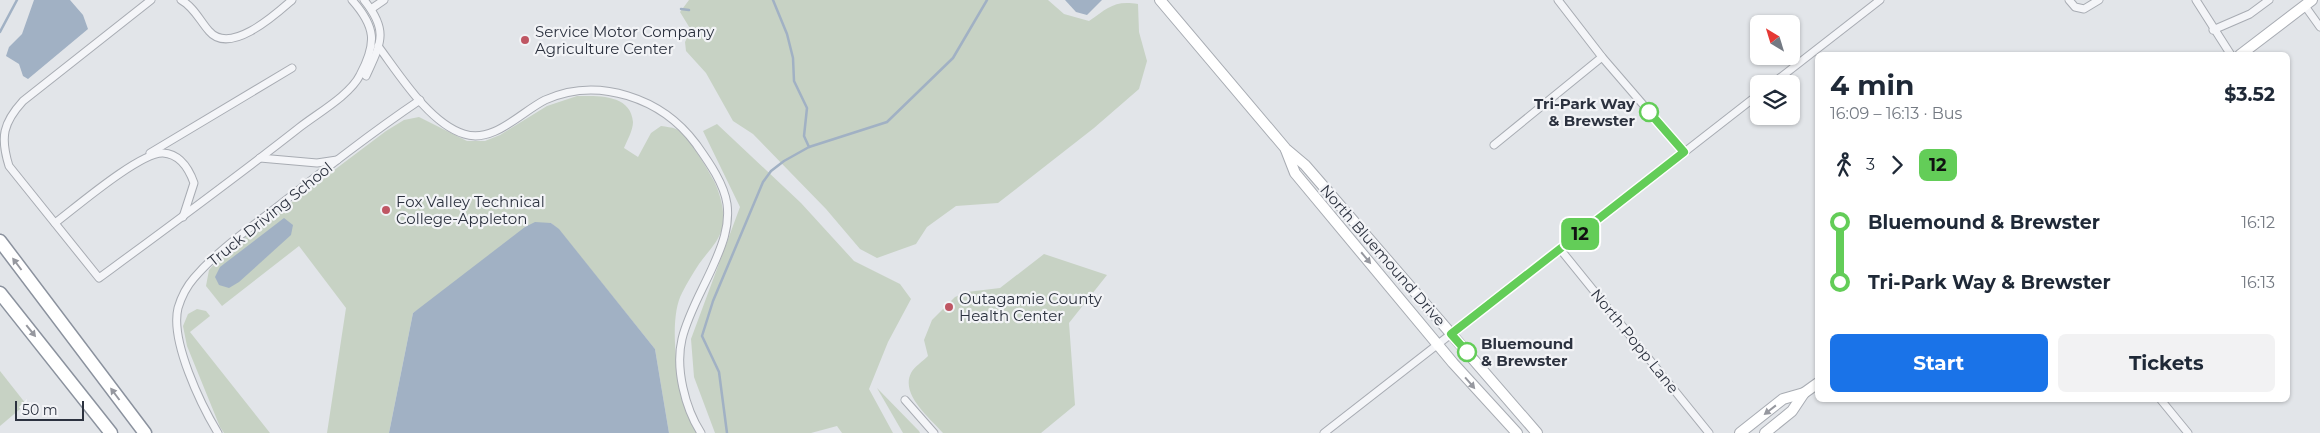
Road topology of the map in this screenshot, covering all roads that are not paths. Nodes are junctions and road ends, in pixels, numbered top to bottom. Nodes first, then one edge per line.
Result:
1 (151, 0) edge
2 (181, 0) edge
3 (292, 0) edge
4 (352, 0) edge
5 (364, 0) edge
6 (384, 0) edge
7 (1160, 0) edge
8 (1558, 0) edge
9 (1880, 0) edge
10 (2069, 0) edge
11 (2099, 0) edge
12 (2196, 0) edge
13 (2269, 0) edge
14 (2309, 3) edge
15 (372, 9) junction
16 (2320, 27) edge
17 (2213, 30) junction
18 (378, 46) junction
19 (2229, 52) edge
20 (2244, 52) edge
21 (1602, 57) junction
22 (292, 68) dead end
23 (1784, 75) edge
24 (366, 76) dead end
25 (420, 100) junction
26 (1750, 101) edge
27 (1494, 145) dead end
28 (1286, 149) junction
29 (1684, 152) junction
30 (260, 158) junction
31 (337, 160) junction
32 (127, 169) junction
33 (183, 217) junction
34 (55, 224) junction
35 (0, 241) edge
36 (1560, 249) junction
37 (0, 293) edge
38 (1451, 334) junction
39 (1438, 344) junction
40 (1815, 384) edge
41 (1804, 393) junction
42 (905, 400) dead end
43 (2163, 402) edge
44 (111, 433) edge
45 (145, 433) edge
46 (218, 433) edge
47 (701, 433) edge
48 (934, 433) edge
49 (1324, 433) edge
50 (1517, 433) edge
51 (1537, 433) edge
52 (1709, 433) edge
53 (1740, 433) edge
54 (1765, 433) edge
55 (2188, 433) edge

1 - 34 street
2 - 3 street
4 - 30 street
5 - 15 street
6 - 15 street
7 - 28 main road, North Bluemound Drive
8 - 21 street
9 - 23 street
10 - 11 street
12 - 17 street
13 - 17 street
14 - 16 street
14 - 20 main road
15 - 18 street
17 - 19 street
18 - 24 street
18 - 25 street
21 - 27 street
21 - 29 street
22 - 32 street
25 - 31 street, Truck Driving School
25 - 47 street
26 - 29 street
28 - 38 main road, North Bluemound Drive
28 -> 39 main road, North Bluemound Drive
29 - 36 street
30 - 31 street, Truck Driving School
30 - 33 street
31 - 46 street, Truck Driving School
32 - 33 street
32 - 34 street
33 - 34 street
45 -> 35 highway
36 - 38 street
36 - 52 street, North Popp Lane
37 -> 44 highway
38 - 39 street
38 - 51 main road, North Bluemound Drive
39 - 49 street
39 -> 50 main road, North Bluemound Drive
40 - 41 main road
41 -> 53 main road
41 - 54 main road
42 - 48 street
43 - 55 street

